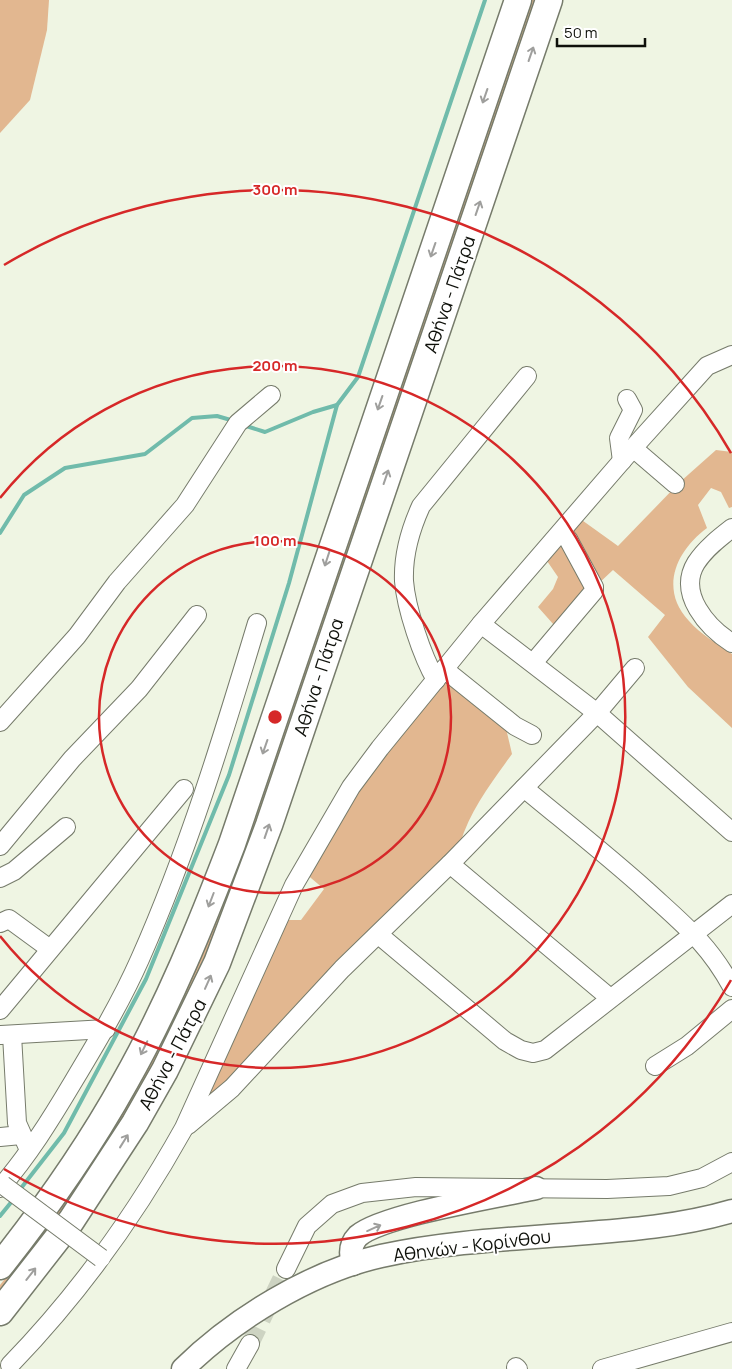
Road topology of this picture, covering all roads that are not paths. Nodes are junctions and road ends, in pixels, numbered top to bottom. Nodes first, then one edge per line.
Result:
1 (518, 0) edge
2 (549, 0) edge
3 (732, 354) edge
4 (527, 376) dead end
5 (271, 395) dead end
6 (627, 399) dead end
7 (627, 454) junction
8 (675, 484) dead end
9 (732, 528) edge
10 (568, 539) dead end
11 (197, 615) dead end
12 (257, 623) dead end
13 (481, 624) junction
14 (732, 643) edge
15 (533, 662) junction
16 (635, 668) dead end
17 (440, 674) junction
18 (598, 713) junction
19 (0, 722) edge
20 (532, 735) dead end
21 (524, 788) junction
22 (184, 789) dead end
23 (66, 826) dead end
24 (732, 832) edge
25 (0, 846) edge
26 (450, 864) junction
27 (0, 878) edge
28 (732, 904) edge
29 (0, 923) edge
30 (694, 934) junction
31 (379, 935) junction
32 (50, 949) junction
33 (732, 987) edge
34 (610, 998) junction
35 (732, 1009) edge
36 (0, 1010) edge
37 (106, 1029) junction
38 (6, 1035) edge
39 (655, 1066) dead end
40 (184, 1128) junction
41 (0, 1137) edge
42 (24, 1147) junction
43 (732, 1162) edge
44 (1, 1187) edge
45 (536, 1188) junction
46 (732, 1211) edge
47 (101, 1258) junction
48 (353, 1264) junction
49 (0, 1266) edge
50 (286, 1269) tunnel mouth
51 (0, 1312) edge
52 (732, 1332) edge
53 (250, 1344) tunnel mouth
54 (10, 1365) dead end
55 (183, 1369) edge
56 (236, 1369) edge
57 (602, 1369) edge

1 -> 49 highway, Αθήνα - Πάτρα
51 -> 2 highway, Αθήνα - Πάτρα
3 - 7 street
4 - 17 street
5 - 19 street
6 - 7 street
7 - 8 street
7 - 13 street
9 - 14 street
10 - 15 street
11 - 25 street
12 - 37 street
13 - 15 street
13 - 17 street
15 - 18 street
16 - 18 street
17 - 20 street
17 - 40 street
18 - 21 street
18 - 24 street
21 - 26 street
21 - 30 street
22 - 32 street
23 - 27 street
26 - 31 street
26 - 34 street
28 - 30 street
29 - 32 street
30 - 33 street
30 - 34 street
31 - 34 street
31 - 40 street
32 - 36 street
35 - 39 street
37 - 38 street
37 - 42 street
38 - 42 street
40 - 47 street
41 - 42 street
42 - 44 street
43 - 45 street
44 - 47 street, bridge
48 -> 45 main road
45 - 50 street
46 - 48 main road, Αθηνών - Κορίνθου
47 - 54 street
48 - 55 main road, Αθηνών - Κορίνθου
52 - 57 street
53 - 56 street

